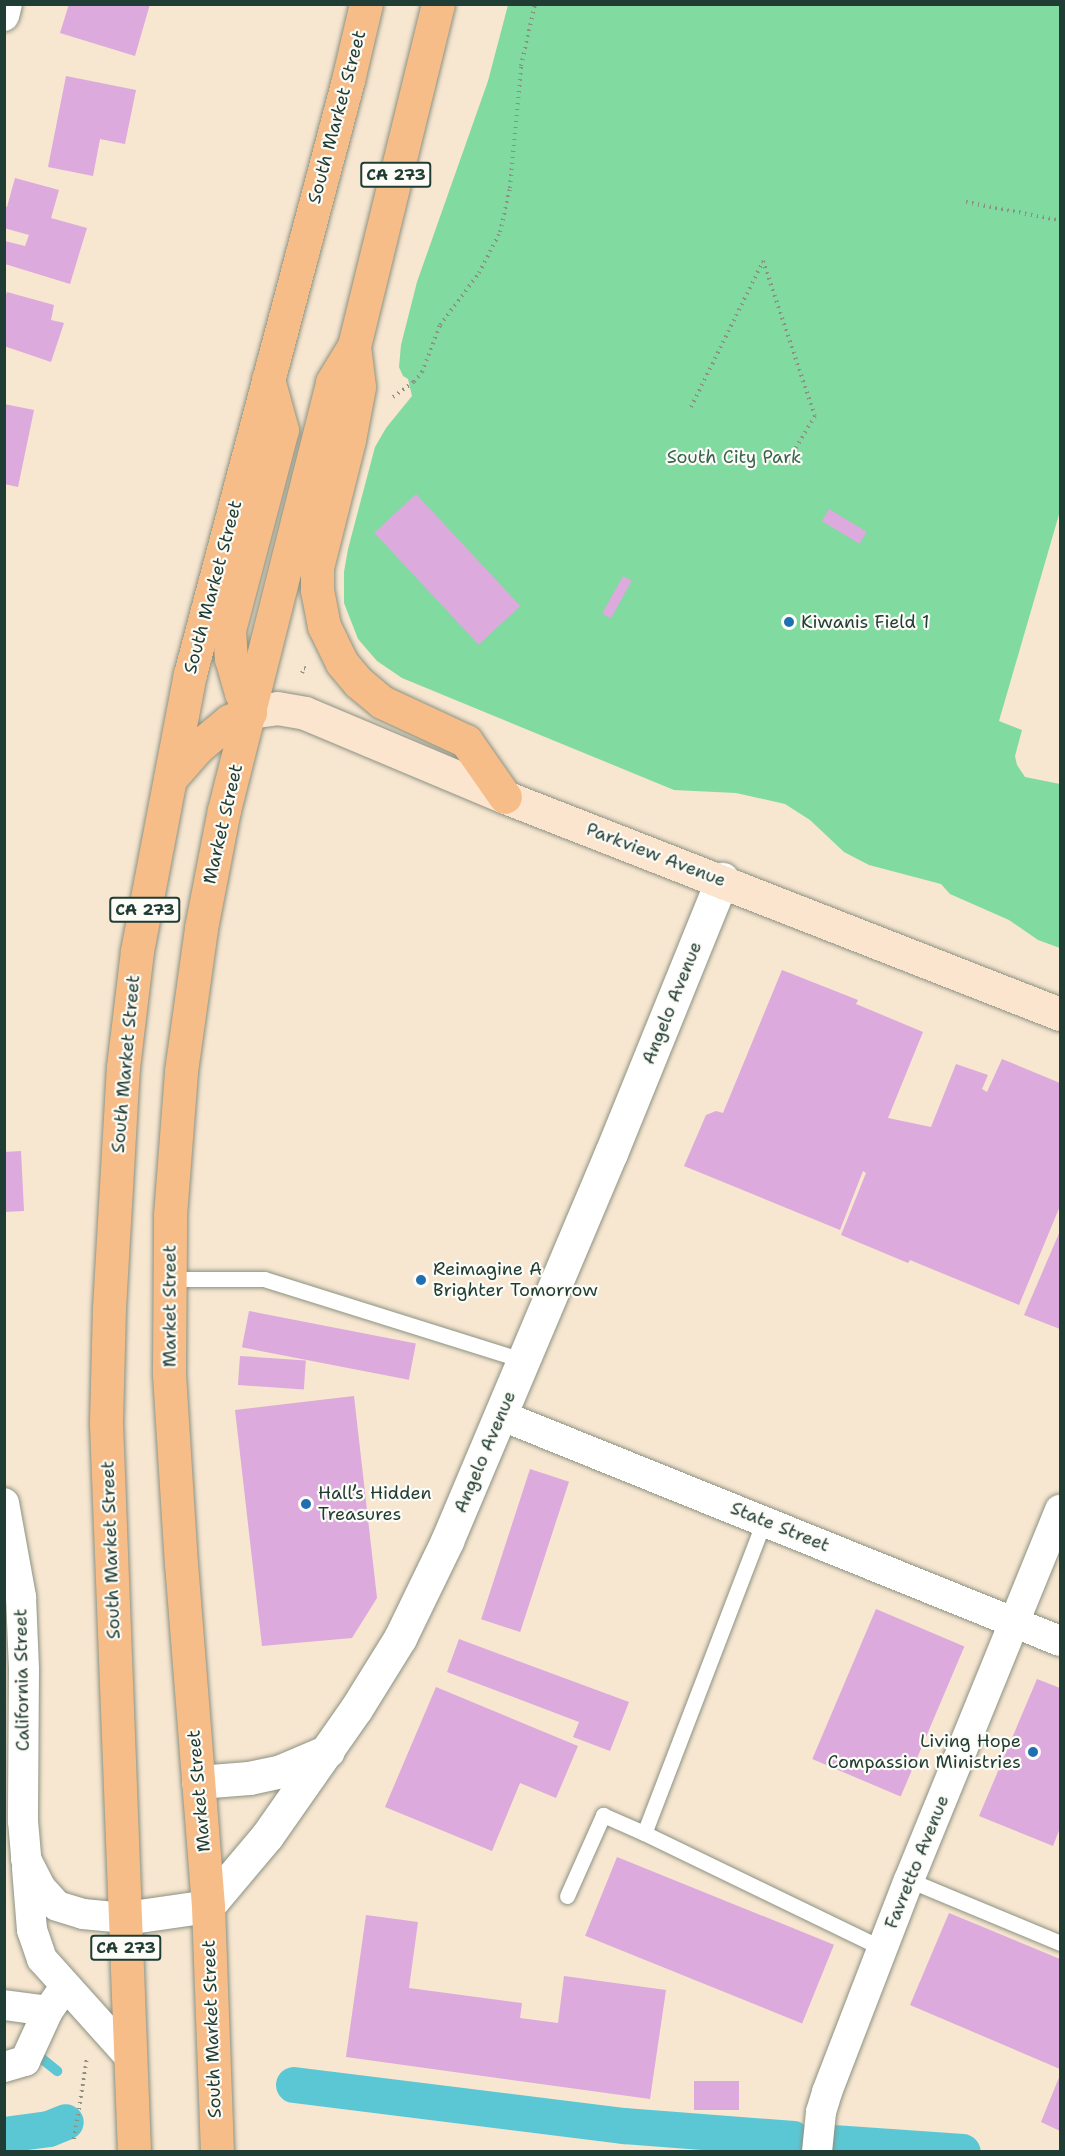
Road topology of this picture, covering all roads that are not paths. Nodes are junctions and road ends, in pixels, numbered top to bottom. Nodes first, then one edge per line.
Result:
1 (7, 4) edge
2 (366, 4) edge
3 (438, 4) edge
4 (4, 16) edge
5 (354, 346) junction
6 (267, 379) junction
7 (250, 712) junction
8 (168, 782) junction
9 (505, 797) junction
10 (722, 879) junction
11 (1060, 1014) edge
12 (169, 1279) junction
13 (523, 1360) junction
14 (500, 1415) junction
15 (4, 1503) edge
16 (1060, 1510) edge
17 (764, 1521) junction
18 (1014, 1621) junction
19 (1060, 1641) edge
20 (328, 1751) junction
21 (14, 1765) edge
22 (198, 1782) junction
23 (644, 1833) junction
24 (26, 1859) junction
25 (909, 1880) junction
26 (567, 1896) dead end
27 (208, 1906) junction
28 (125, 1918) junction
29 (1060, 1943) edge
30 (882, 1948) junction
31 (65, 1985) junction
32 (4, 2005) edge
33 (48, 2011) junction
34 (129, 2056) junction
35 (4, 2067) edge
36 (818, 2141) edge
37 (134, 2151) edge
38 (217, 2151) edge

1 - 4 street
2 - 6 main road, South Market Street / CA 273
3 - 5 main road, CA 273
5 - 7 main road, CA 273
5 - 9 main road
6 - 7 main road
6 - 8 main road, South Market Street / CA 273
7 - 8 main road
7 - 9 main road, Parkview Avenue
7 - 12 main road, Market Street / CA 273
8 - 28 main road, South Market Street / CA 273
9 - 10 main road, Parkview Avenue
10 - 11 main road, Parkview Avenue
10 - 13 street, Angelo Avenue
12 - 13 lane
12 - 22 main road, Market Street / CA 273
13 - 14 street, Angelo Avenue
14 - 17 street, State Street
14 - 20 street, Angelo Avenue
15 - 21 street, California Street
16 - 18 street, Favretto Avenue
17 - 18 street, State Street
17 - 23 lane
18 - 19 street, State Street
18 - 25 street, Favretto Avenue
20 - 22 street
20 - 27 street, Angelo Avenue
21 - 24 street, California Street
22 - 27 main road, Market Street / CA 273
23 - 26 lane
23 - 30 lane
24 - 28 street, California Street
24 - 31 street, California Street
25 - 29 lane
25 - 30 street, Favretto Avenue
27 - 28 street
27 - 38 main road, South Market Street / CA 273
28 - 34 main road, South Market Street / CA 273
30 - 36 street, Favretto Avenue
31 - 33 street
31 - 34 street, California Street
32 - 33 street
33 - 35 street
34 - 37 main road, South Market Street / CA 273

